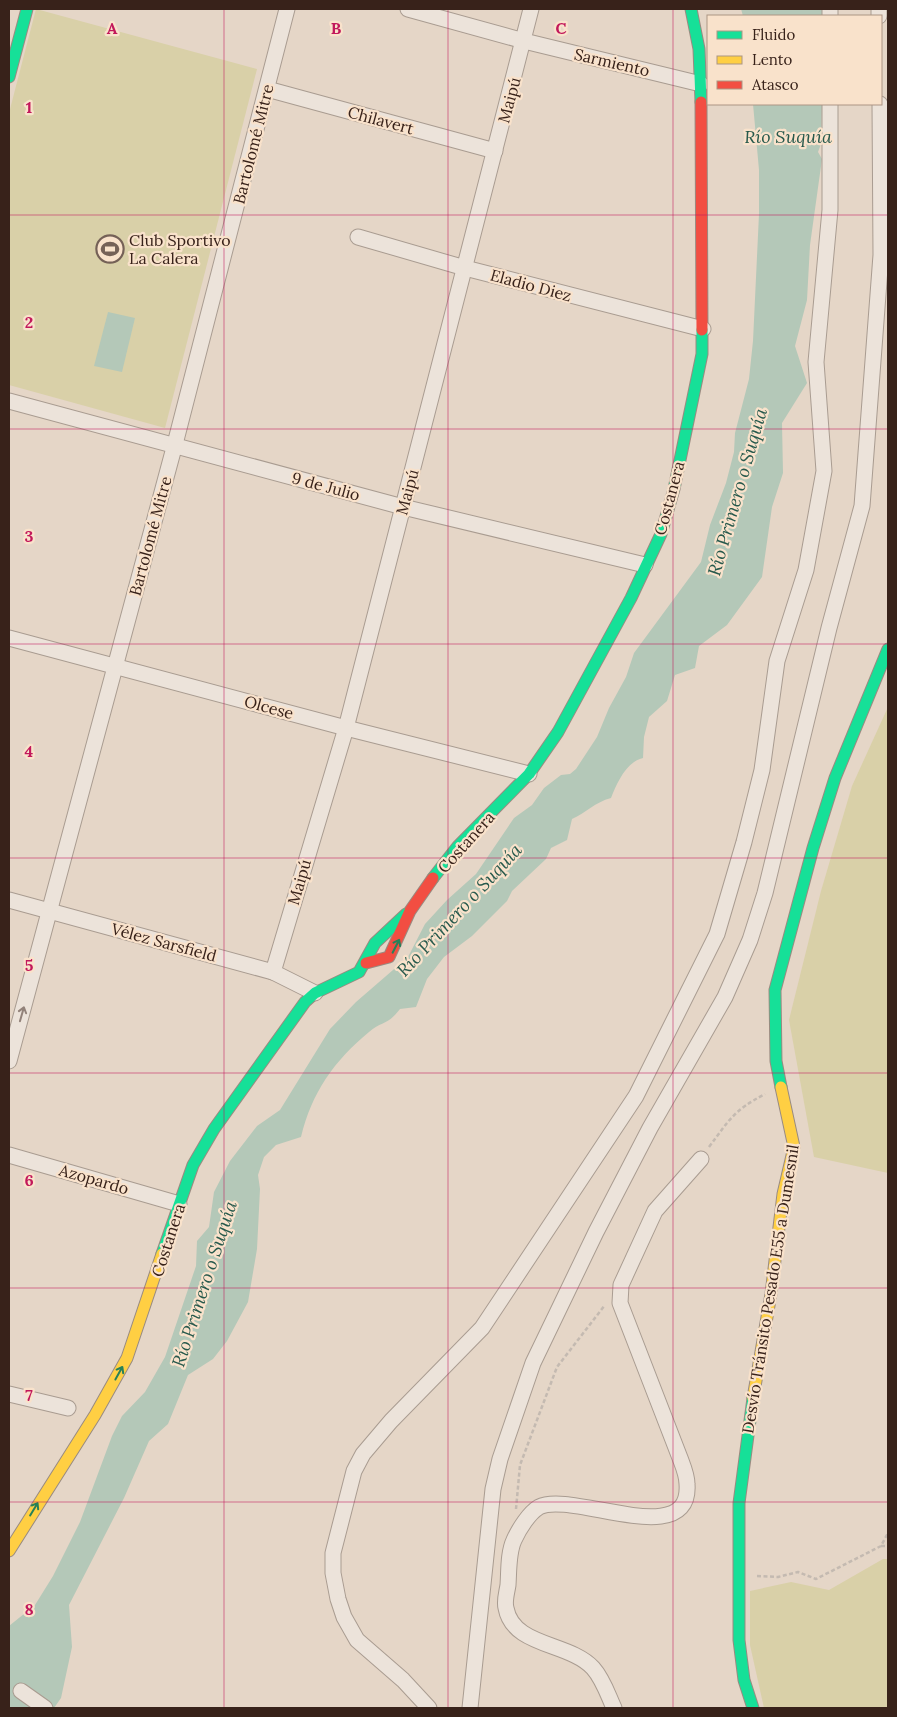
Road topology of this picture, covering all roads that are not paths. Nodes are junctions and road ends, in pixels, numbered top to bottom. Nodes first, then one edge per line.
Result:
1 (27, 9) edge
2 (287, 9) edge
3 (408, 9) edge
4 (531, 9) edge
5 (691, 9) edge
6 (524, 41) junction
7 (9, 77) edge
8 (701, 84) junction
9 (267, 89) junction
10 (830, 105) edge
11 (880, 105) edge
12 (495, 151) junction
13 (358, 237) dead end
14 (465, 268) junction
15 (703, 329) junction
16 (9, 400) edge
17 (175, 444) junction
18 (403, 507) junction
19 (645, 565) junction
20 (9, 638) edge
21 (888, 649) edge
22 (115, 666) junction
23 (346, 728) junction
24 (529, 774) junction
25 (9, 900) edge
26 (410, 911) junction
27 (51, 912) junction
28 (366, 963) junction
29 (273, 972) junction
30 (315, 993) junction
31 (9, 1061) edge
32 (9, 1155) edge
33 (701, 1159) road end
34 (179, 1204) junction
35 (9, 1394) edge
36 (68, 1408) dead end
37 (9, 1551) edge
38 (20, 1691) dead end
39 (45, 1708) edge
40 (429, 1708) edge
41 (470, 1708) edge
42 (614, 1708) edge
43 (753, 1708) edge

1 - 7 street
2 - 9 street, Bartolomé Mitre
3 - 6 street, Sarmiento
4 - 6 street, Maipú
5 - 8 street, Costanera
6 - 8 street, Sarmiento
6 - 12 street, Maipú
8 - 15 street, Costanera
9 - 12 street, Chilavert
9 - 17 street, Bartolomé Mitre
10 - 40 street
11 - 41 street
12 - 14 street, Maipú
13 - 14 street, Eladio Diez
14 - 15 street, Eladio Diez
14 - 18 street, Maipú
15 - 19 street, Costanera
16 - 17 street, 9 de Julio
17 - 18 street, 9 de Julio
17 - 22 street, Bartolomé Mitre
18 - 19 street, 9 de Julio
18 - 23 street, Maipú
19 - 24 street, Costanera
20 - 22 street, Olcese
21 - 43 street, Desvío Tránsito Pesado E55 a Dumesnil
22 - 23 street, Olcese
22 - 27 street, Bartolomé Mitre
23 - 24 street, Olcese
23 - 29 street, Maipú
24 - 26 street, Costanera
25 - 27 street, Vélez Sarsfield
26 - 28 street, Costanera
28 -> 26 street, Costanera
27 - 29 street, Vélez Sarsfield
31 -> 27 street, Bartolomé Mitre
28 - 30 street, Costanera
29 - 30 street, Vélez Sarsfield
30 - 34 street, Costanera
32 - 34 street, Azopardo
33 - 42 street
37 -> 34 street, Costanera
35 - 36 street
38 - 39 street

